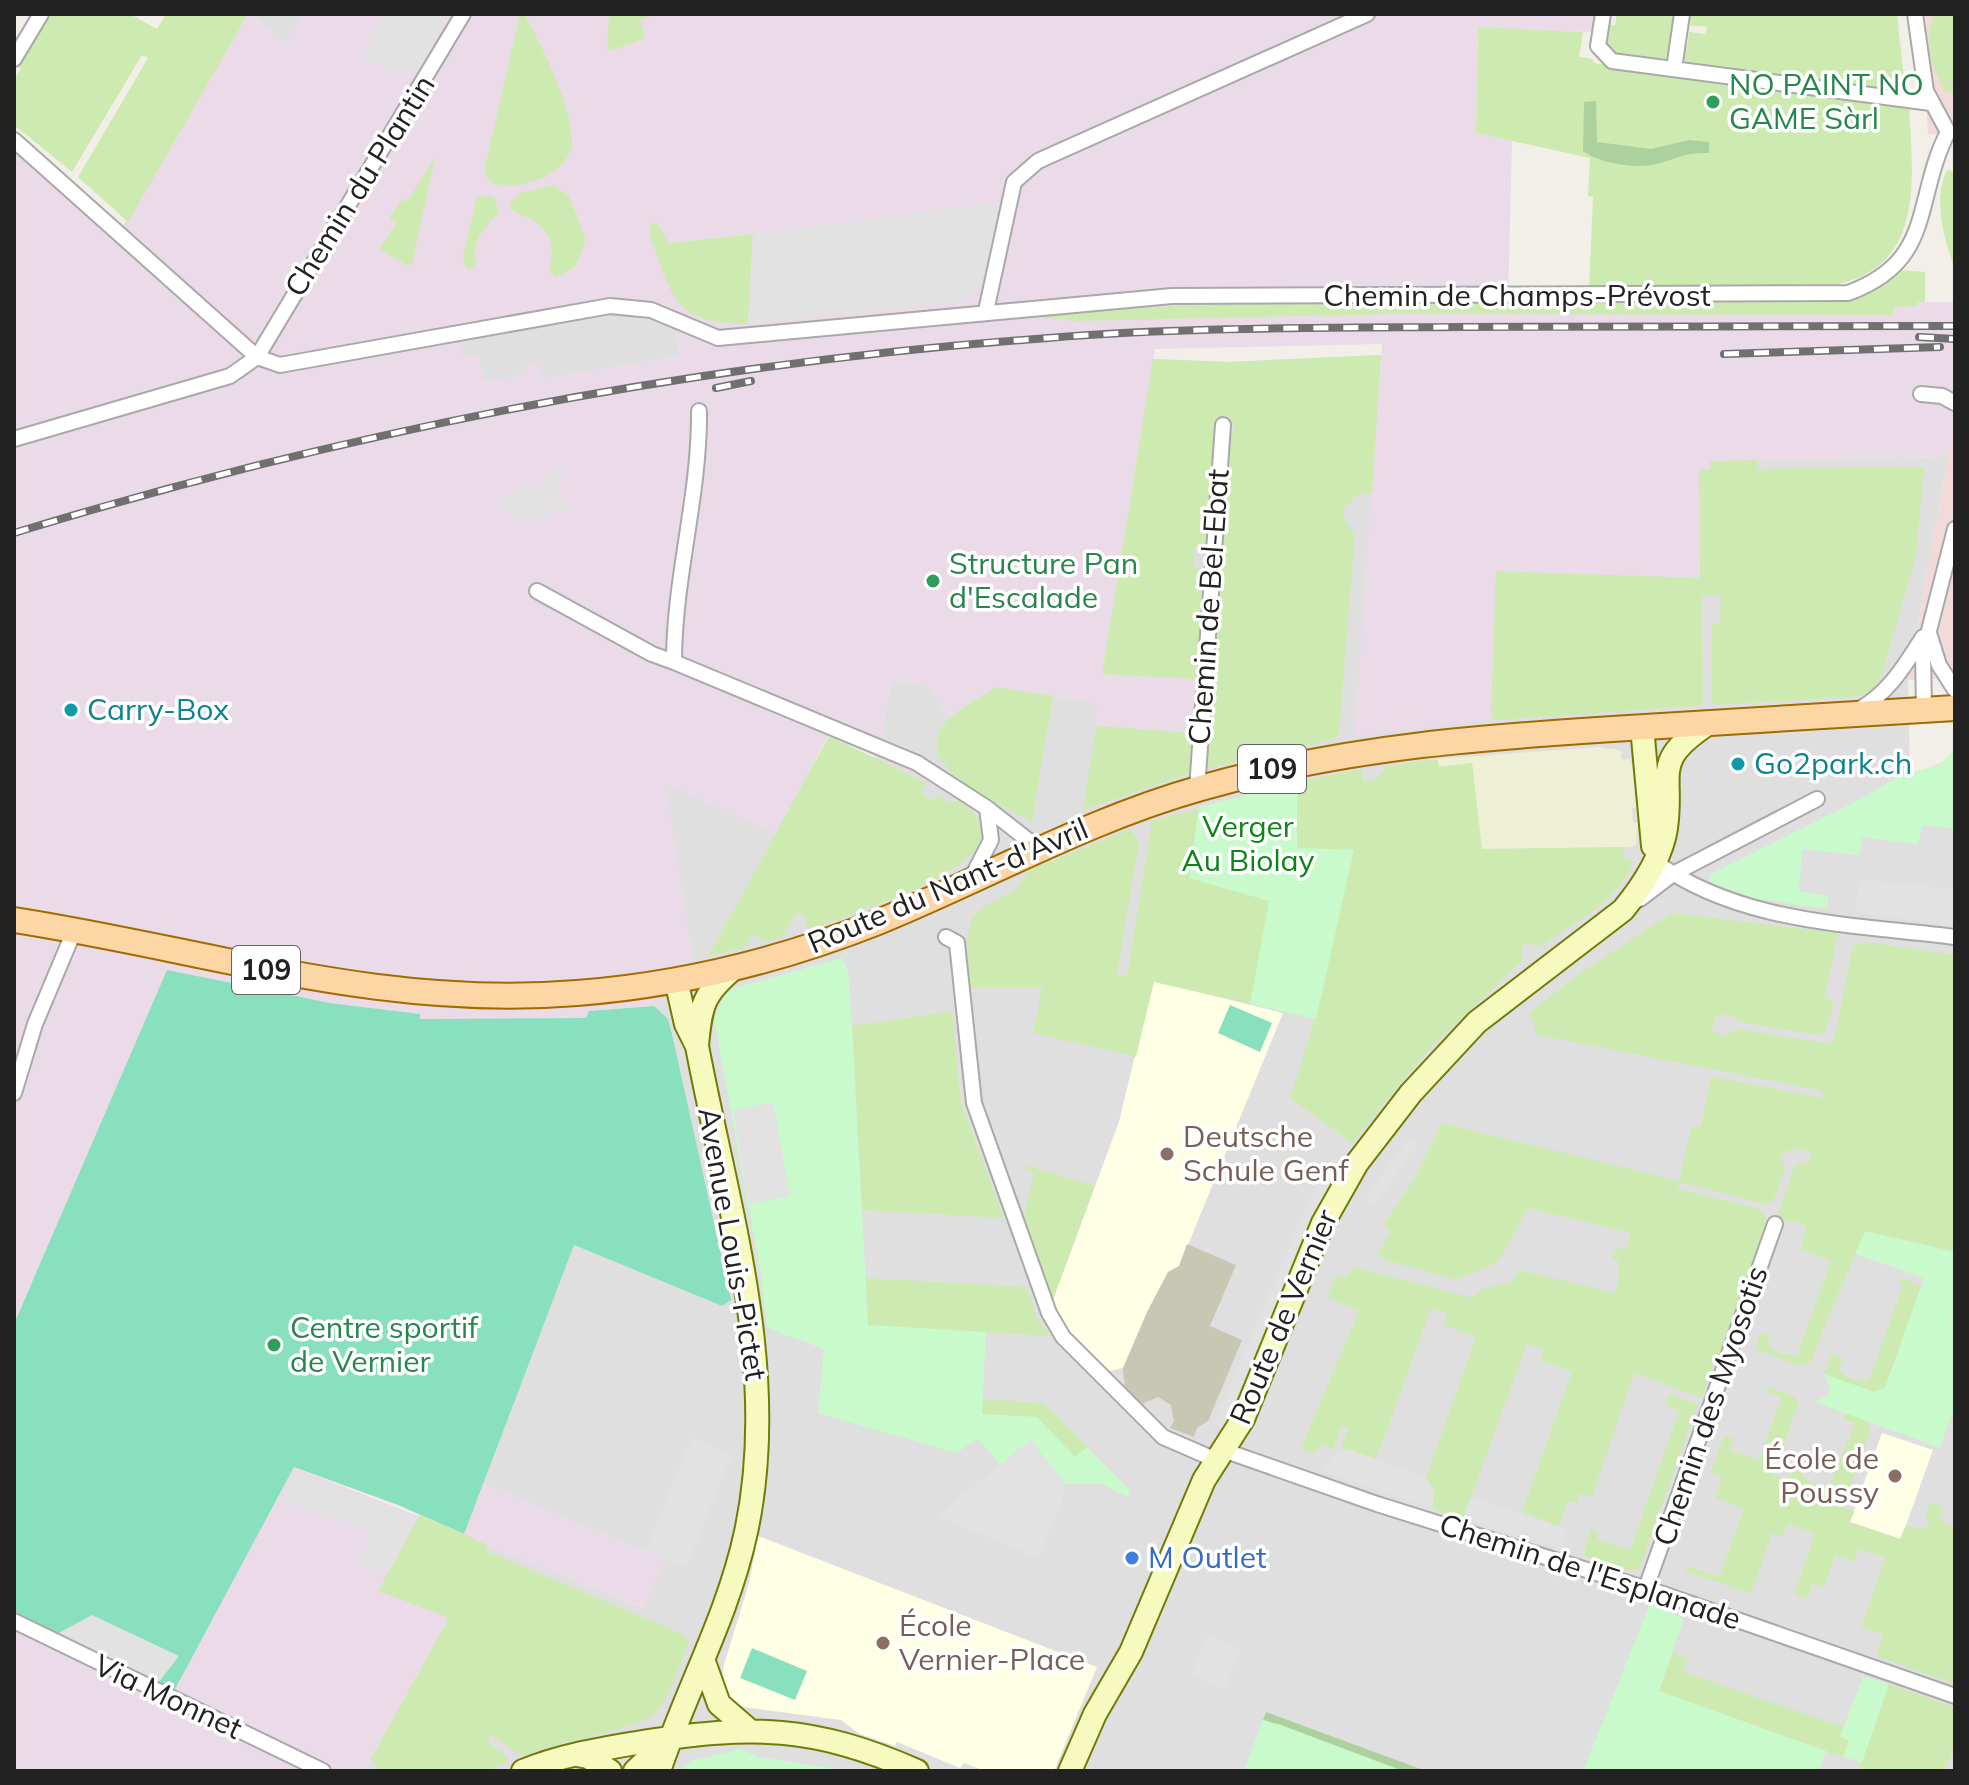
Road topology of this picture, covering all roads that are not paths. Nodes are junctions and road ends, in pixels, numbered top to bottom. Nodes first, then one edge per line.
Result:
1 (41, 14) edge
2 (463, 14) edge
3 (1367, 14) edge
4 (1603, 14) edge
5 (1682, 14) edge
6 (1915, 14) edge
7 (14, 59) edge
8 (1674, 69) junction
9 (1931, 103) junction
10 (1951, 132) edge
11 (14, 140) edge
12 (986, 311) junction
13 (257, 357) junction
14 (1921, 394) dead end
15 (1955, 403) edge
16 (699, 411) dead end
17 (1223, 425) dead end
18 (14, 439) edge
19 (1955, 529) edge
20 (537, 591) dead end
21 (1928, 630) junction
22 (674, 662) junction
23 (1955, 690) edge
24 (1955, 708) edge
25 (1924, 710) junction
26 (1849, 715) junction
27 (1709, 723) junction
28 (1642, 727) junction
29 (1197, 789) junction
30 (1817, 799) dead end
31 (987, 808) junction
32 (1038, 848) junction
33 (1653, 860) junction
34 (1673, 874) junction
35 (971, 878) junction
36 (1623, 910) junction
37 (14, 920) edge
38 (75, 929) junction
39 (946, 937) dead end
40 (1955, 937) edge
41 (735, 967) junction
42 (676, 980) junction
43 (697, 1046) junction
44 (14, 1093) edge
45 (1775, 1224) dead end
46 (1220, 1455) junction
47 (1646, 1588) junction
48 (14, 1621) edge
49 (704, 1662) junction
50 (1955, 1696) edge
51 (749, 1730) junction
52 (670, 1738) junction
53 (572, 1755) junction
54 (323, 1771) edge
55 (523, 1771) edge
56 (610, 1771) edge
57 (635, 1771) edge
58 (659, 1771) edge
59 (917, 1771) edge
60 (1070, 1771) edge

1 - 7 street
2 - 13 street, Chemin du Plantin
3 - 12 street
4 - 8 street
5 - 8 street
6 - 9 street
8 - 9 street
9 - 10 street
10 - 12 street, Chemin de Champs-Prévost
11 - 13 street
12 - 13 street, Chemin de Champs-Prévost
13 - 18 street
14 - 15 street
16 - 22 street
17 - 29 street, Chemin de Bel-Ebat
19 - 21 street
20 - 22 street
21 - 23 street
21 - 25 street
21 - 26 street
22 - 31 street
24 - 25 main road, 109
25 - 26 main road, 109
26 - 27 main road, 109
27 - 28 main road, 109
27 - 33 street, Route de Vernier
28 - 29 main road, Route du Nant-d'Avril / 109
28 - 33 street
29 - 32 main road, Route du Nant-d'Avril / 109
30 - 34 street
31 - 32 street
31 - 35 street
32 - 35 main road, Route du Nant-d'Avril / 109
33 - 34 street
33 - 36 street, Route de Vernier
34 - 36 street
34 - 40 street
35 - 41 main road, Route du Nant-d'Avril / 109
36 - 46 street, Route de Vernier
37 - 38 main road, Route du Nant-d'Avril / 109
38 - 42 main road, Route du Nant-d'Avril / 109
38 - 44 street
39 - 46 street, Chemin de l'Esplanade
41 - 42 main road, Route du Nant-d'Avril / 109
41 - 43 street
42 - 43 street, Avenue Louis-Pictet
43 - 49 street, Avenue Louis-Pictet
45 - 47 street, Chemin des Myosotis
46 - 47 street, Chemin de l'Esplanade
46 - 60 street, Route de Vernier
47 - 50 street, Chemin de l'Esplanade
48 - 54 street, Via Monnet
49 - 51 street
49 - 52 street, Avenue Louis-Pictet
51 - 52 street
51 - 59 street
52 - 53 street
52 - 57 street
52 - 58 street, Avenue Louis-Pictet
53 - 55 street
53 - 56 street

